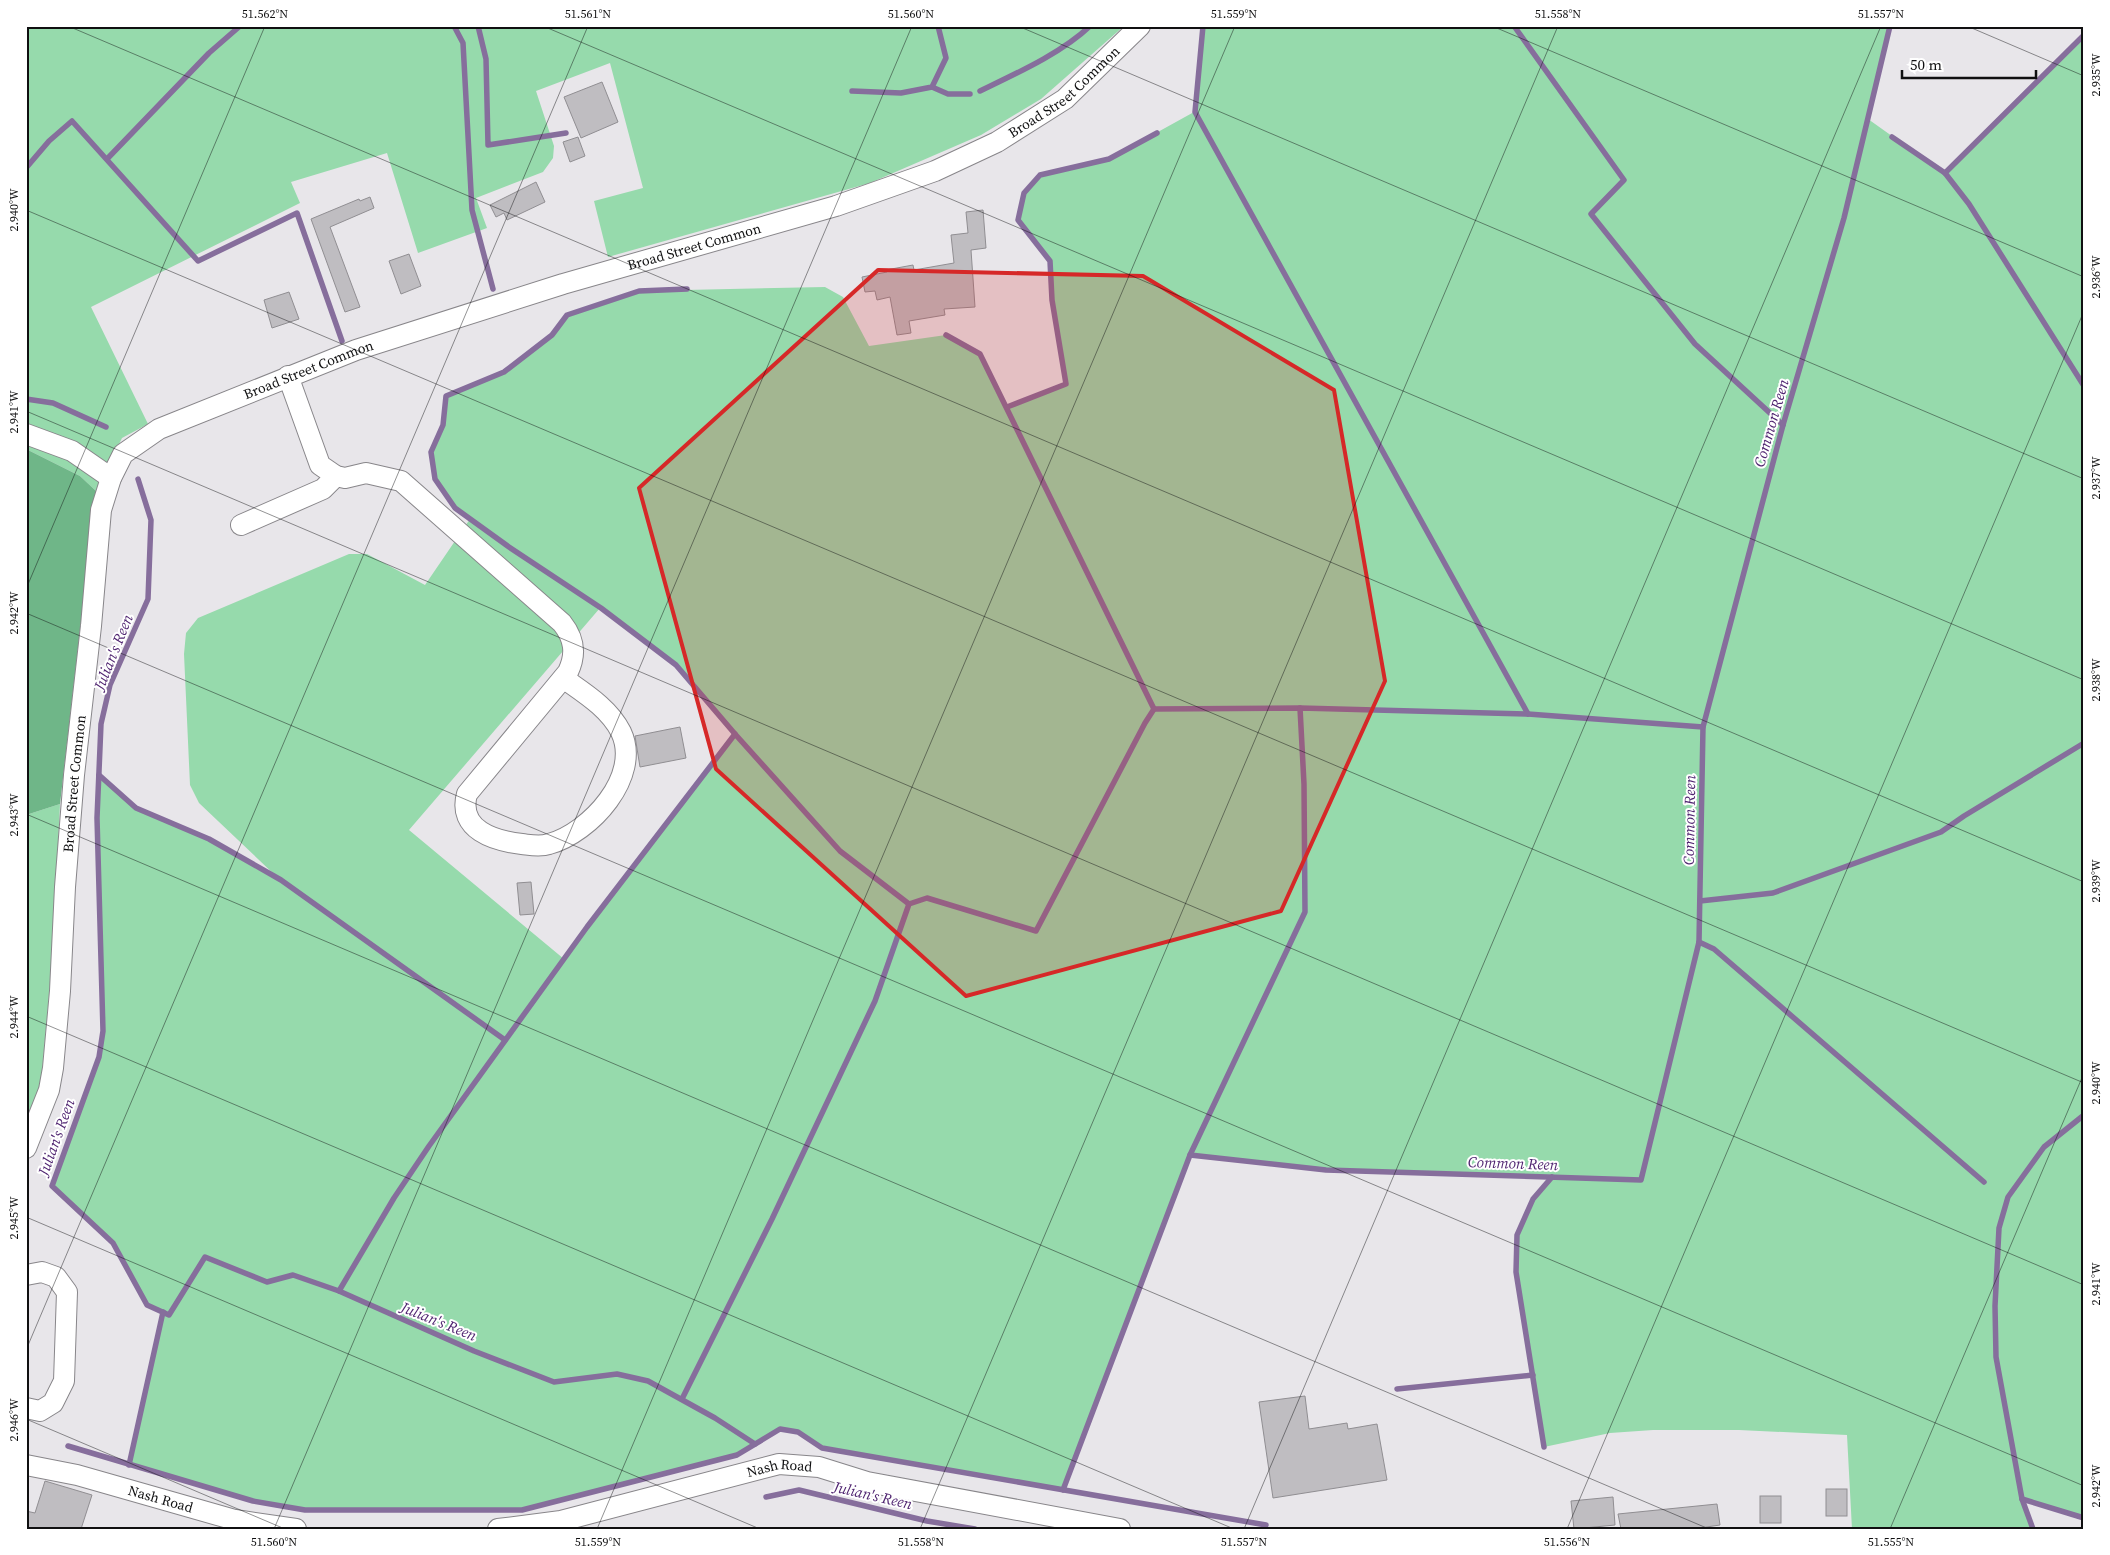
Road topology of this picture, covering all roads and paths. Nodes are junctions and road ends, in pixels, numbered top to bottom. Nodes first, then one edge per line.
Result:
1 (1140, 26) edge
2 (288, 376) junction
3 (26, 434) edge
4 (336, 476) junction
5 (111, 478) junction
6 (241, 525) dead end
7 (563, 678) junction
8 (26, 1148) edge
9 (26, 1275) edge
10 (26, 1408) edge
11 (26, 1465) edge
12 (296, 1529) edge
13 (498, 1529) edge
14 (1120, 1529) edge

1 - 2 street, Broad Street Common
2 - 4 street
2 - 5 street, Broad Street Common
3 - 5 street
4 - 6 street
4 - 7 street
5 - 8 street, Broad Street Common
7 - 7 street
9 - 10 street
11 - 12 street, Nash Road
13 - 14 street, Nash Road

